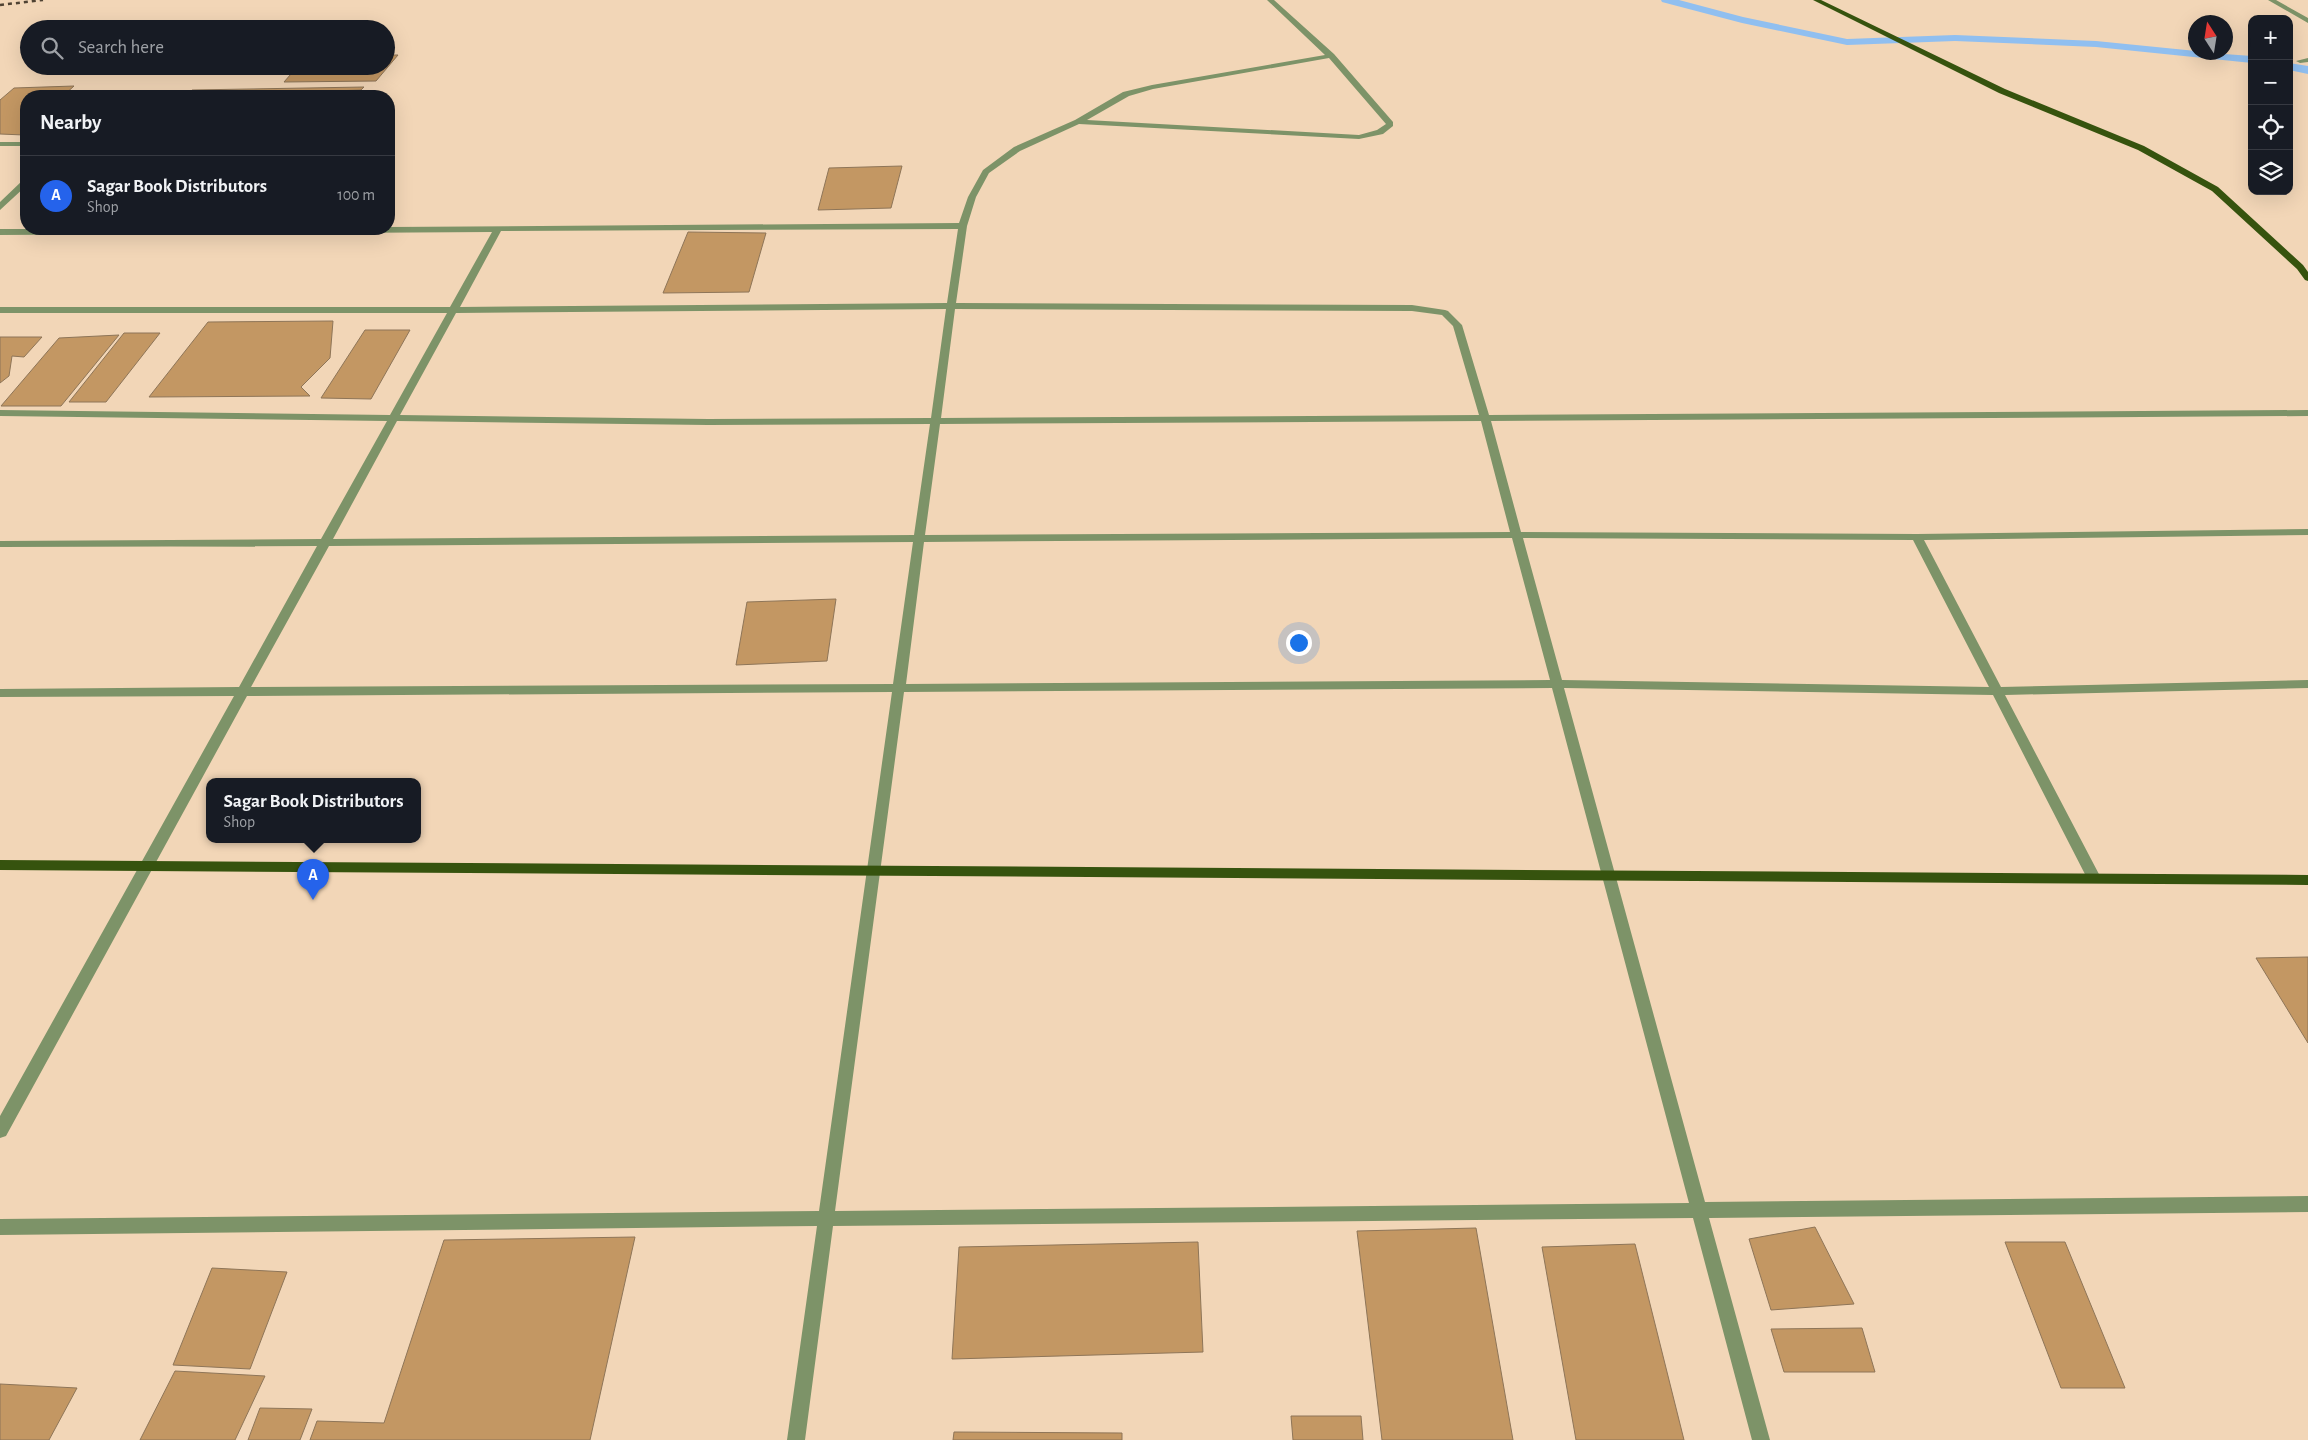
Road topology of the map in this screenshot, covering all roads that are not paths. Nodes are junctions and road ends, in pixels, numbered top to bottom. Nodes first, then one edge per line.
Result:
1 (1270, 0) edge
2 (1816, 0) edge
3 (2271, 0) edge
4 (2308, 22) edge
5 (1331, 56) junction
6 (1078, 122) junction
7 (0, 144) edge
8 (20, 144) edge
9 (20, 188) edge
10 (0, 206) edge
11 (963, 226) junction
12 (498, 229) junction
13 (395, 230) edge
14 (0, 232) edge
15 (20, 232) edge
16 (2308, 278) edge
17 (951, 306) junction
18 (0, 310) edge
19 (453, 310) junction
20 (0, 412) edge
21 (2308, 413) edge
22 (1485, 417) junction
23 (394, 418) junction
24 (936, 421) junction
25 (2308, 532) edge
26 (1517, 535) junction
27 (1918, 537) junction
28 (920, 539) junction
29 (325, 542) junction
30 (0, 544) edge
31 (1557, 684) junction
32 (2308, 684) edge
33 (899, 688) junction
34 (1996, 691) junction
35 (242, 692) junction
36 (0, 693) edge
37 (0, 865) edge
38 (146, 866) junction
39 (874, 870) junction
40 (1609, 876) junction
41 (2094, 878) junction
42 (2308, 880) edge
43 (0, 1132) edge
44 (2308, 1204) edge
45 (1699, 1209) junction
46 (827, 1219) junction
47 (0, 1226) edge
48 (796, 1440) edge
49 (1761, 1440) edge

1 - 5 street
2 - 16 main road
3 - 4 street
5 - 6 street
5 - 6 street
6 - 11 street
7 - 8 street
9 - 10 street
11 - 12 street
11 - 17 street
12 - 13 street
12 - 19 street
14 - 15 street
17 - 19 street
17 - 22 street
17 - 24 street
18 - 19 street
19 - 23 street
20 - 23 street
21 - 22 street
22 - 24 street
22 - 26 street
23 - 24 street
23 - 29 street
24 - 28 street
25 - 27 street
26 - 27 street
26 - 28 street
26 - 31 street
27 - 34 street
28 - 29 street
28 - 33 street
29 - 30 street
29 - 35 street
31 - 33 street
31 - 34 street
31 - 40 street
32 - 34 street
33 - 35 street
33 - 39 street
34 - 41 street
35 - 36 street
35 - 38 street
37 - 38 main road
38 - 39 main road
38 - 43 street
39 - 40 main road
39 - 46 street
40 - 41 main road
40 - 45 street
41 - 42 main road
44 - 45 street
45 - 46 street
45 - 49 street
46 - 47 street
46 - 48 street

